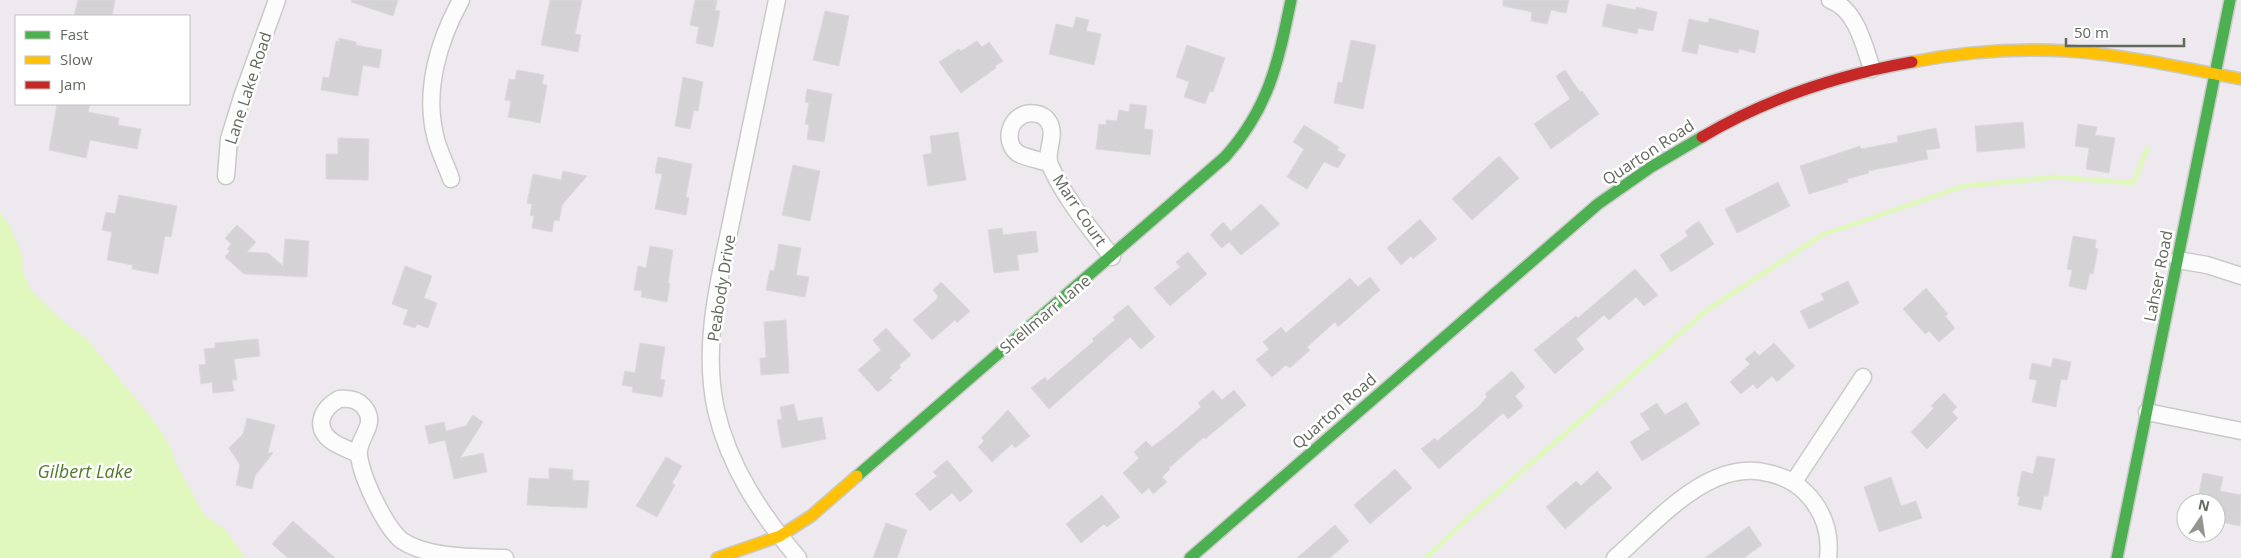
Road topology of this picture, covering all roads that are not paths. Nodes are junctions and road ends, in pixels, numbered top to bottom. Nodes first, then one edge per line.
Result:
1 (277, 0) edge
2 (461, 0) edge
3 (777, 0) edge
4 (1291, 0) edge
5 (1830, 0) edge
6 (2230, 0) edge
7 (1872, 69) junction
8 (2215, 74) junction
9 (2241, 79) edge
10 (1048, 163) dead end
11 (226, 176) dead end
12 (451, 179) dead end
13 (1112, 257) junction
14 (2178, 260) junction
15 (2241, 276) edge
16 (1863, 377) dead end
17 (2147, 412) junction
18 (2241, 431) edge
19 (358, 454) dead end
20 (1793, 483) junction
21 (780, 536) junction
22 (505, 558) edge
23 (717, 558) edge
24 (798, 558) edge
25 (1190, 558) edge
26 (1615, 558) edge
27 (1828, 558) edge
28 (2117, 558) edge

1 - 11 street, Lane Lake Road
2 - 12 street
3 - 21 street, Peabody Drive
4 - 13 street, Shellmarr Lane
5 - 7 street
6 - 8 street, Lahser Road
7 - 8 street, Quarton Road
7 - 25 street, Quarton Road
8 - 9 street, Quarton Road
8 - 14 street, Lahser Road
10 - 13 street, Marr Court
13 - 21 street, Shellmarr Lane
14 - 15 street
14 - 17 street, Lahser Road
16 - 20 street
17 - 18 street
17 - 28 street, Lahser Road
19 - 22 street
20 - 26 street
20 - 27 street
21 - 23 street, Shellmarr Lane
21 - 24 street, Peabody Drive

